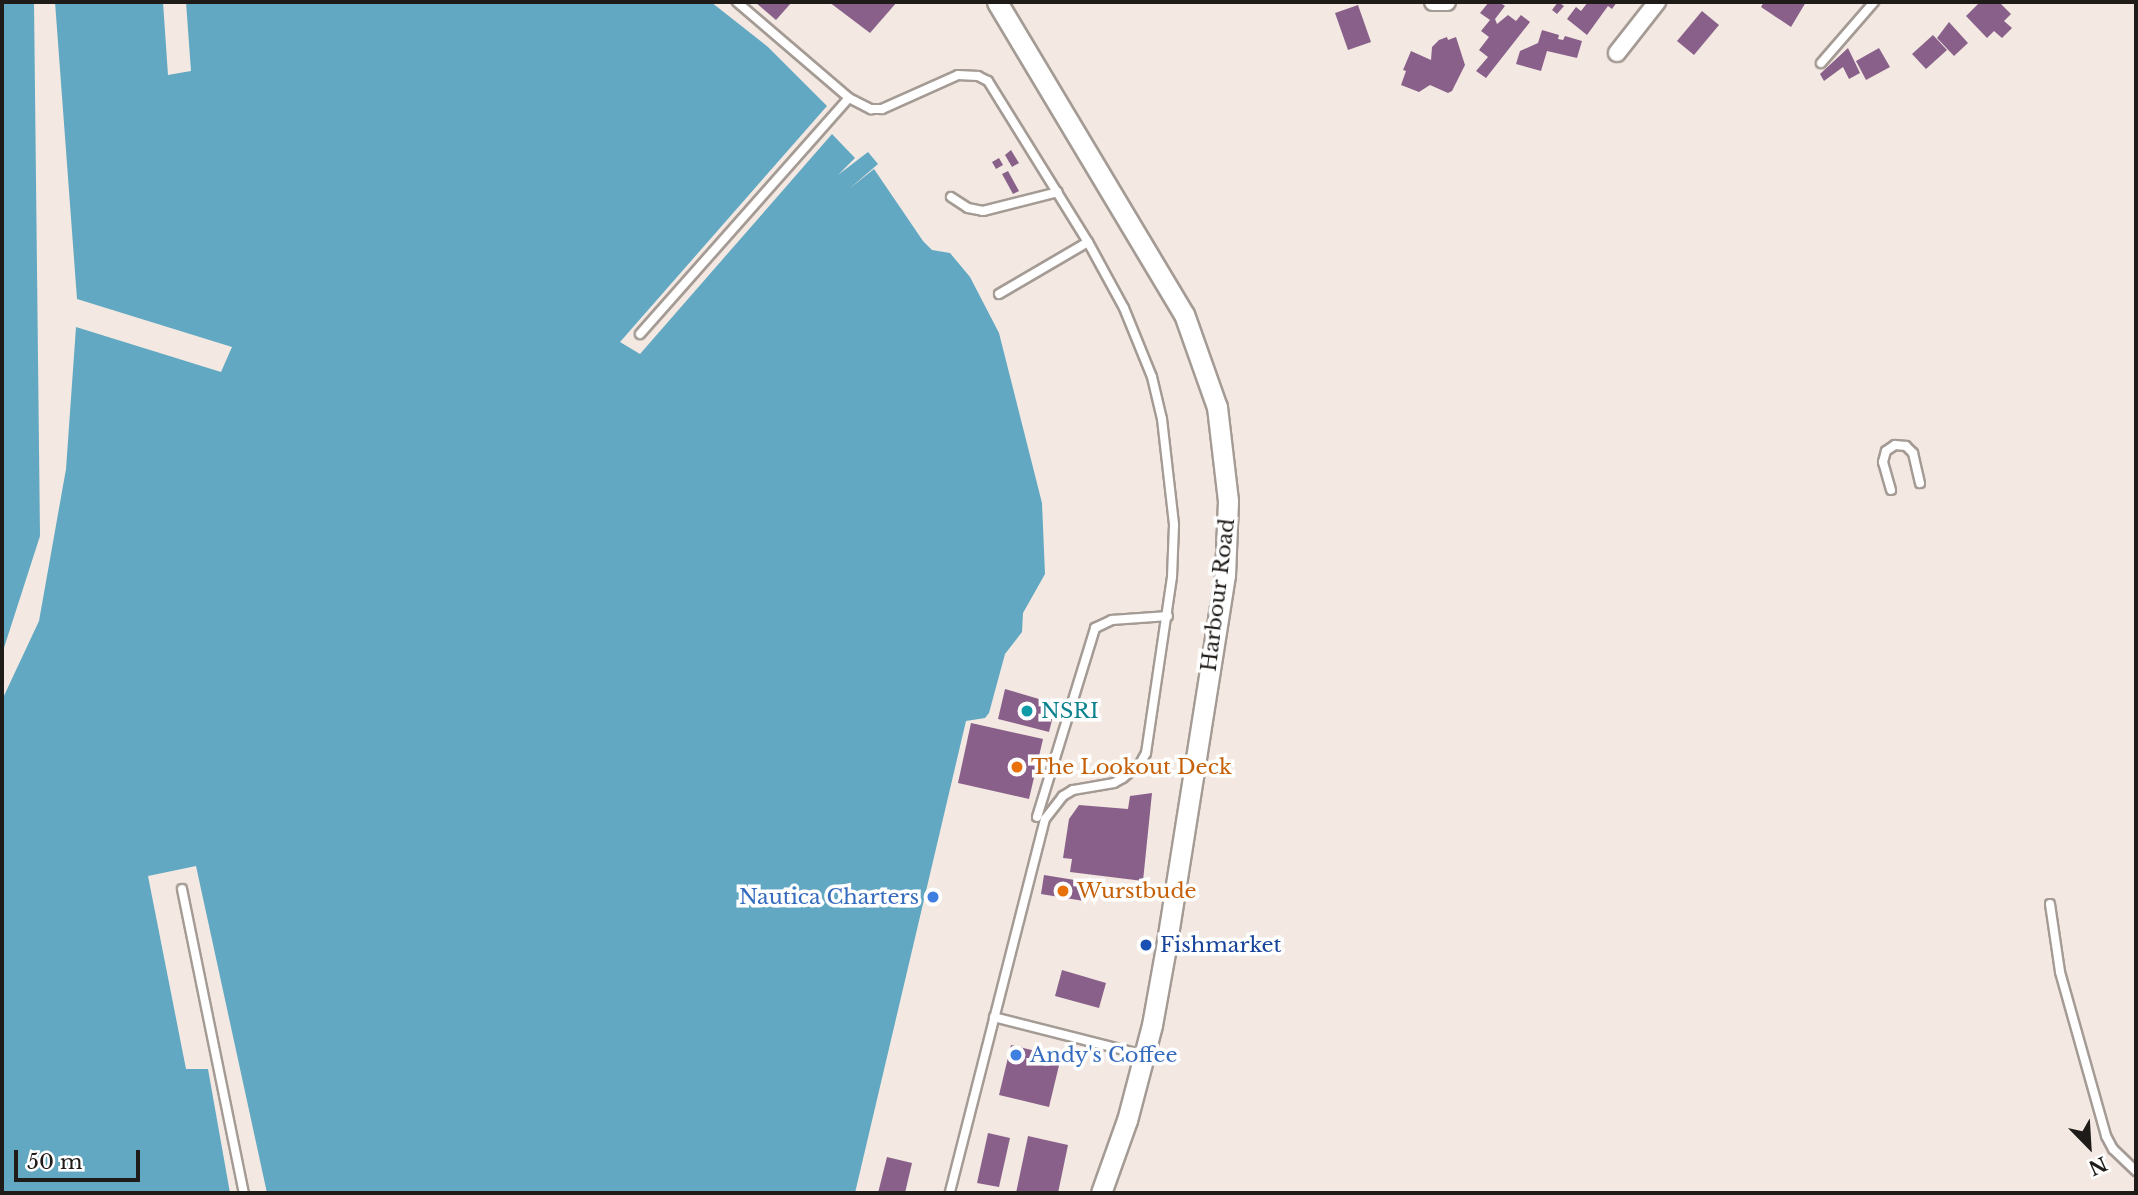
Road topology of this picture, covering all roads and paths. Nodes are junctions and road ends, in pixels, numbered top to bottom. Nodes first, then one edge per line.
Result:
1 (737, 2) edge
2 (997, 2) edge
3 (1433, 2) edge
4 (1447, 2) edge
5 (1657, 2) edge
6 (1874, 2) edge
7 (1618, 53) dead end
8 (1821, 63) dead end
9 (849, 98) junction
10 (1058, 192) junction
11 (951, 197) dead end
12 (1088, 242) junction
13 (999, 294) dead end
14 (640, 334) dead end
15 (1920, 483) dead end
16 (1891, 489) dead end
17 (1168, 615) junction
18 (1037, 817) dead end
19 (182, 889) dead end
20 (2050, 904) dead end
21 (994, 1017) junction
22 (1144, 1055) junction
23 (2136, 1171) edge
24 (244, 1193) edge
25 (950, 1193) edge
26 (1101, 1193) edge

1 - 9 lane
2 - 22 street, Harbour Road
3 - 4 street
5 - 7 street
6 - 8 lane
9 - 10 lane
9 - 14 lane
10 - 11 lane
10 - 12 lane
12 - 13 lane
12 - 17 lane
15 - 16 lane
17 - 18 lane
17 - 21 lane
19 - 24 lane
20 - 23 lane
21 - 22 lane
21 - 25 lane
22 - 26 street, Harbour Road

